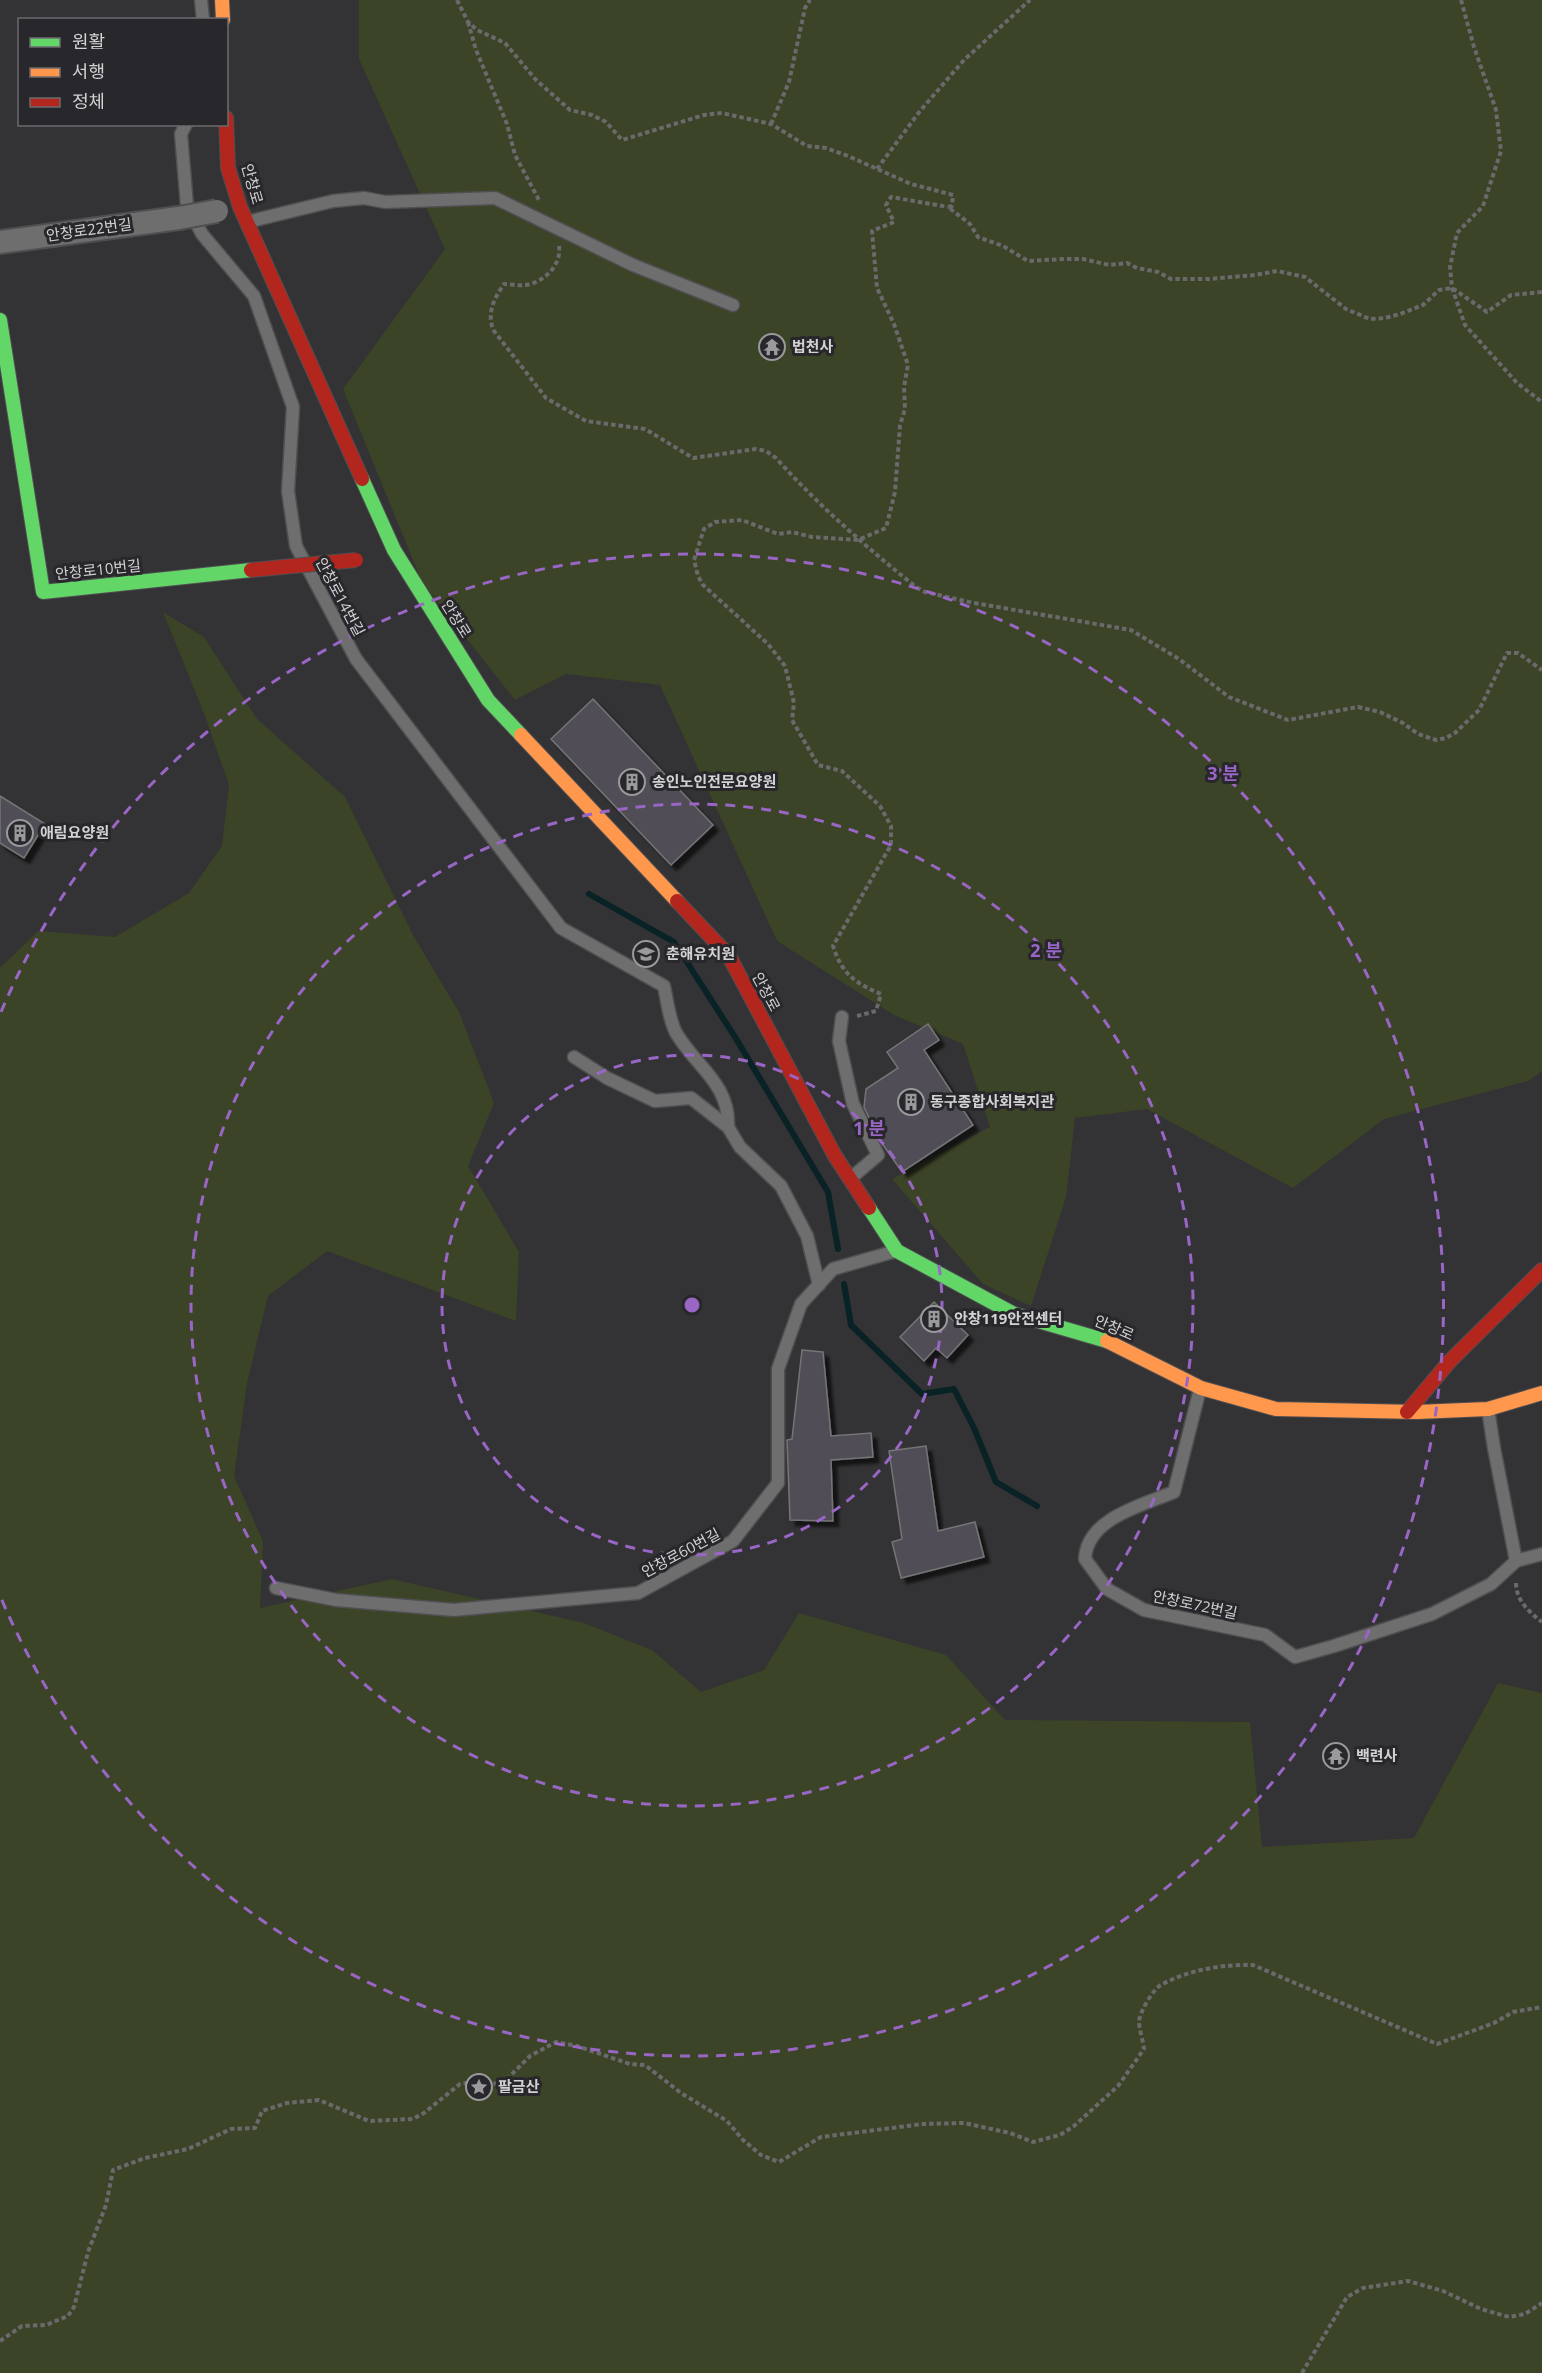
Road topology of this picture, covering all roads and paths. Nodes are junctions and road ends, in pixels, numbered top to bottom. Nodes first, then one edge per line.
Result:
1 (201, 0) edge
2 (222, 0) edge
3 (457, 0) edge
4 (810, 0) edge
5 (1030, 0) edge
6 (1461, 0) edge
7 (203, 18) edge
8 (223, 18) edge
9 (468, 22) junction
10 (771, 124) junction
11 (185, 126) edge
12 (226, 126) edge
13 (877, 169) junction
14 (948, 207) junction
15 (243, 215) junction
16 (556, 227) junction
17 (0, 242) edge
18 (1452, 288) junction
19 (1542, 292) edge
20 (734, 304) dead end
21 (0, 320) edge
22 (1542, 402) edge
23 (858, 540) junction
24 (361, 558) dead end
25 (1542, 670) edge
26 (842, 1017) joint
27 (574, 1057) dead end
28 (728, 1127) junction
29 (850, 1179) junction
30 (897, 1251) junction
31 (1542, 1270) edge
32 (819, 1285) junction
33 (1201, 1388) junction
34 (1542, 1393) edge
35 (1488, 1408) junction
36 (1407, 1412) junction
37 (1542, 1554) edge
38 (1516, 1561) junction
39 (276, 1588) dead end
40 (1542, 1622) edge
41 (1542, 2007) edge
42 (1542, 2302) edge
43 (0, 2341) edge
44 (1302, 2373) edge

1 - 7 lane
2 - 8 street
3 - 9 path
4 - 10 path
5 - 13 path
6 - 18 path
9 - 10 path
9 - 16 path
10 - 13 path
11 - 28 lane, 안창로14번길
12 - 15 street, 안창로
13 - 14 path
14 - 18 path
14 - 23 path
15 - 16 lane
15 - 17 street, 안창로22번길, bridge
15 - 29 street, 안창로
16 - 20 lane
16 - 23 path
18 - 19 path
18 - 22 path
21 - 24 street, 안창로10번길, bridge
23 - 25 path
23 - 26 path
26 - 29 lane
27 - 28 lane
28 - 32 lane
29 - 30 street, 안창로
30 - 32 lane, 안창로60번길
30 - 33 street, 안창로
31 - 36 street
32 - 39 lane, 안창로60번길
33 - 36 street, 안창로
33 - 38 lane, 안창로72번길
34 - 35 street, 안창로
35 - 36 street, 안창로
35 - 38 lane
37 - 38 lane, 안창로72번길
38 - 40 path
41 - 43 path
42 - 44 path

